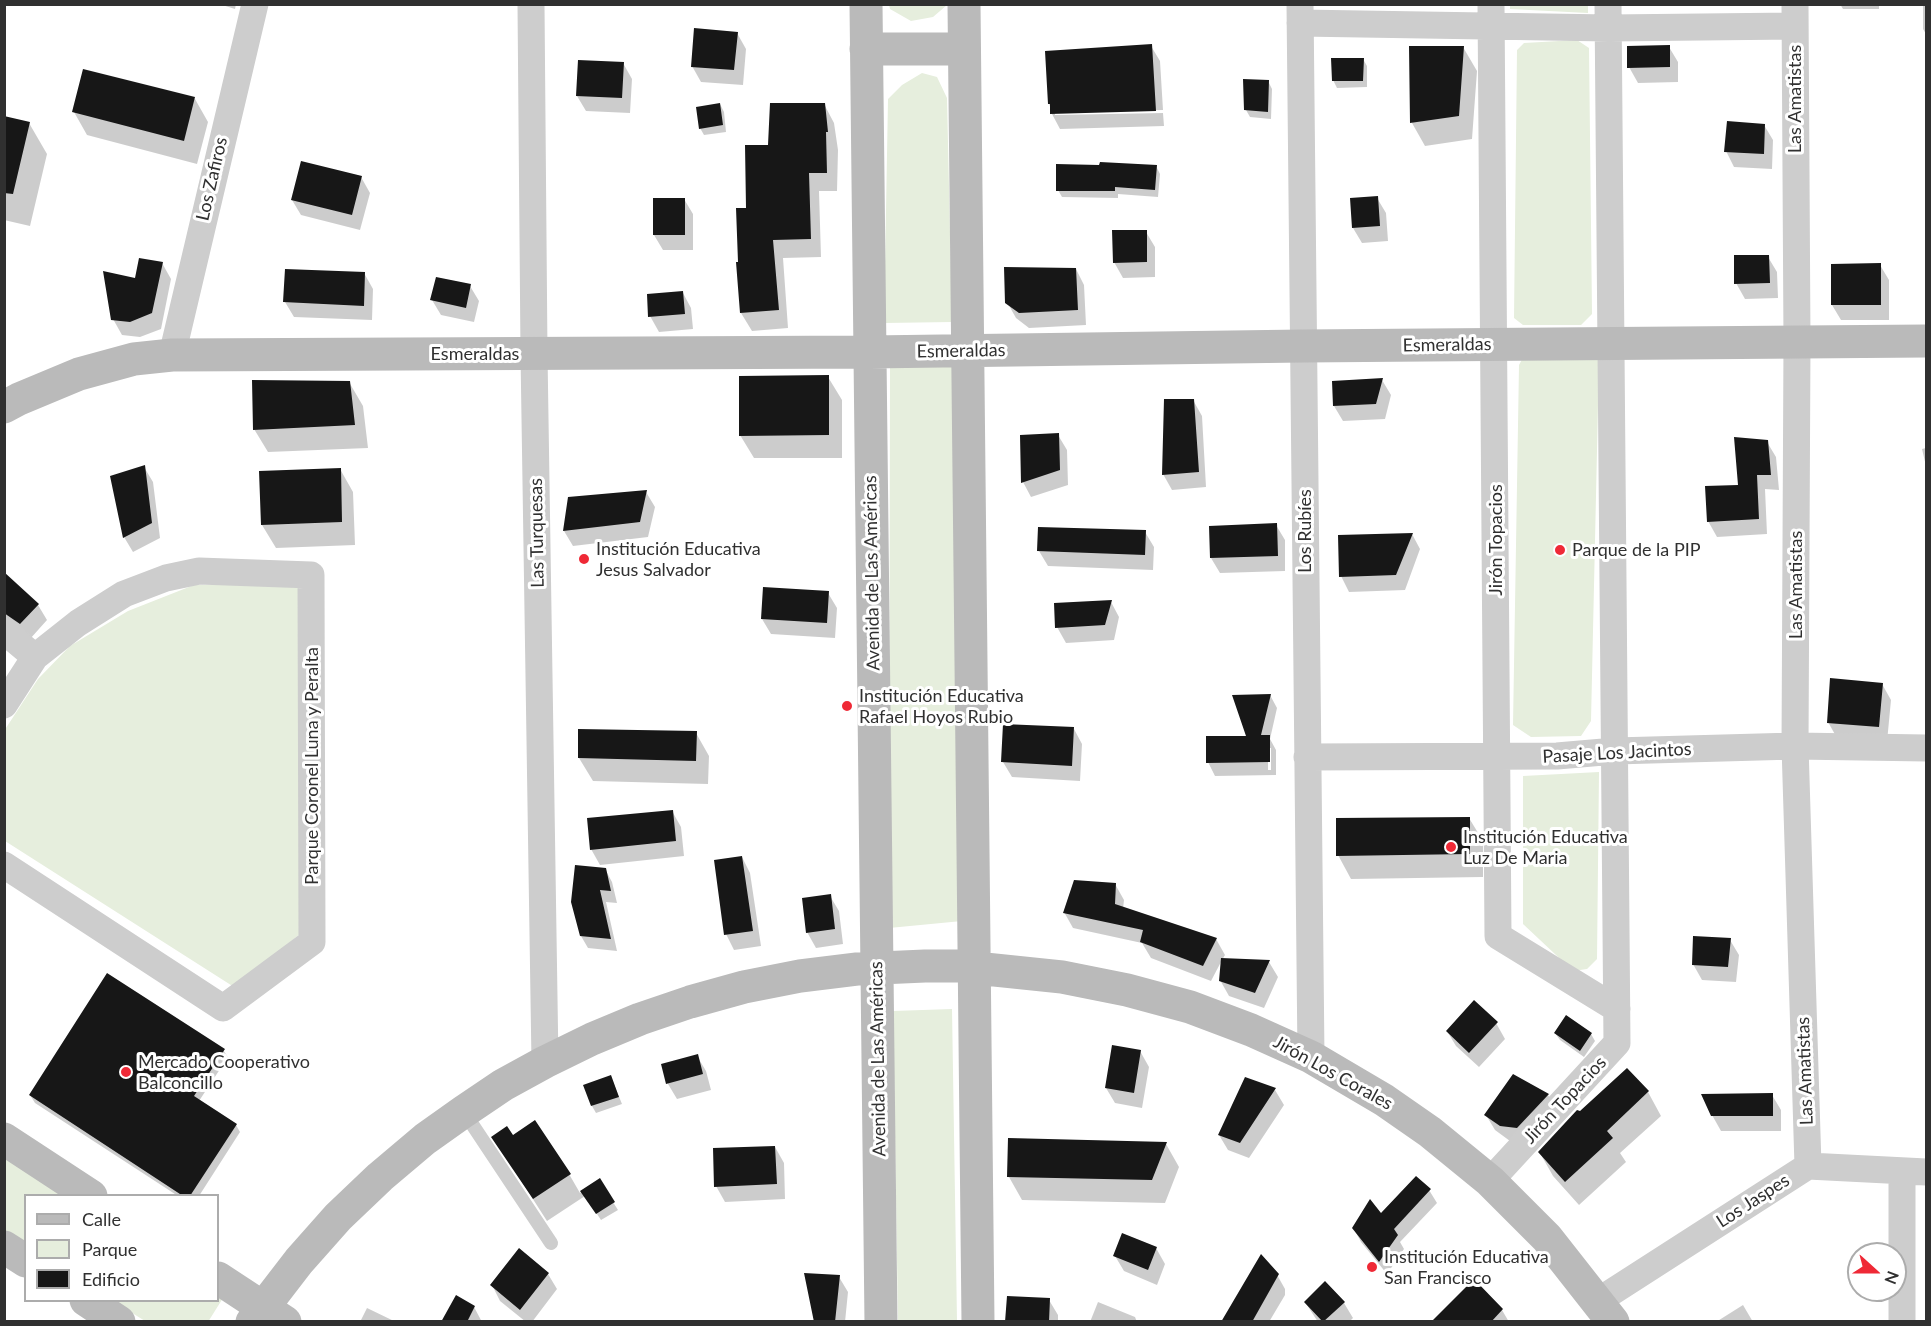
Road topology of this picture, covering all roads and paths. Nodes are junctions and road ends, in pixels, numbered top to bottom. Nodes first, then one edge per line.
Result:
1 (255, 4) edge
2 (531, 4) edge
3 (866, 4) edge
4 (964, 4) edge
5 (1300, 14) edge
6 (1492, 15) edge
7 (1795, 15) edge
8 (1609, 16) edge
9 (866, 49) junction
10 (964, 49) junction
11 (1926, 341) edge
12 (1797, 342) junction
13 (1611, 343) junction
14 (1495, 344) junction
15 (1303, 346) junction
16 (968, 351) junction
17 (870, 352) junction
18 (534, 354) junction
19 (172, 355) junction
20 (4, 407) edge
21 (4, 631) edge
22 (35, 657) junction
23 (4, 705) edge
24 (1795, 746) junction
25 (1926, 747) edge
26 (1615, 751) junction
27 (1497, 756) junction
28 (1307, 757) junction
29 (4, 865) edge
30 (974, 966) junction
31 (876, 967) junction
32 (1617, 1010) junction
33 (1311, 1057) junction
34 (545, 1062) junction
35 (463, 1112) junction
36 (4, 1139) edge
37 (1808, 1166) junction
38 (1914, 1171) edge
39 (1490, 1181) junction
40 (88, 1194) edge
41 (551, 1243) dead end
42 (4, 1247) edge
43 (24, 1260) edge
44 (219, 1279) edge
45 (90, 1302) edge
46 (1606, 1311) edge
47 (266, 1317) edge
48 (119, 1322) edge
49 (881, 1322) edge
50 (978, 1322) edge
51 (1902, 1322) edge

1 - 19 street, Los Zafiros
2 - 18 street, Las Turquesas
3 - 9 street, Avenida de Las Américas
4 - 10 street
5 - 6 street
5 - 15 street, Los Rubíes
6 - 8 street
6 - 14 street, Jirón Topacios
7 - 8 street
7 - 12 street, Las Amatistas
8 - 13 street, Jirón Topacios
9 - 10 street
9 - 17 street, Avenida de Las Américas
10 - 16 street
11 - 12 street, Esmeraldas
12 - 13 street, Esmeraldas
12 - 24 street, Las Amatistas
13 - 14 street, Esmeraldas
13 - 26 street, Jirón Topacios
14 - 15 street, Esmeraldas
14 - 27 street, Jirón Topacios
15 - 16 street, Esmeraldas
15 - 28 street, Los Rubíes
16 - 17 street, Esmeraldas
16 - 30 street
17 - 18 street, Esmeraldas
17 - 31 street, Avenida de Las Américas
18 - 19 street, Esmeraldas
18 - 34 street, Las Turquesas
19 - 20 street, Esmeraldas
21 - 22 street
22 - 23 street, Parque Coronel Luna y Peralta
22 - 29 street, Parque Coronel Luna y Peralta
24 - 25 street, Pasaje Los Jacintos
24 - 26 street, Pasaje Los Jacintos
24 - 37 street, Las Amatistas
26 - 27 street, Pasaje Los Jacintos
26 - 32 street, Jirón Topacios
27 - 28 street, Pasaje Los Jacintos
27 - 32 street, Jirón Topacios
28 - 33 street, Los Rubíes
30 - 31 street, Jirón Los Corales
30 - 33 street, Jirón Los Corales
30 - 50 street
31 - 34 street, Jirón Los Corales
31 - 49 street, Avenida de Las Américas
32 - 39 street, Jirón Topacios
33 - 39 street, Jirón Los Corales
34 - 35 street, Jirón Los Corales
35 - 41 lane
35 - 47 street, Jirón Los Corales
36 - 40 street
37 - 38 street, Los Jaspes
37 - 46 street, Los Jaspes
38 - 51 street
39 - 46 street, Jirón Los Corales
42 - 43 street
44 - 47 street
45 - 48 street

